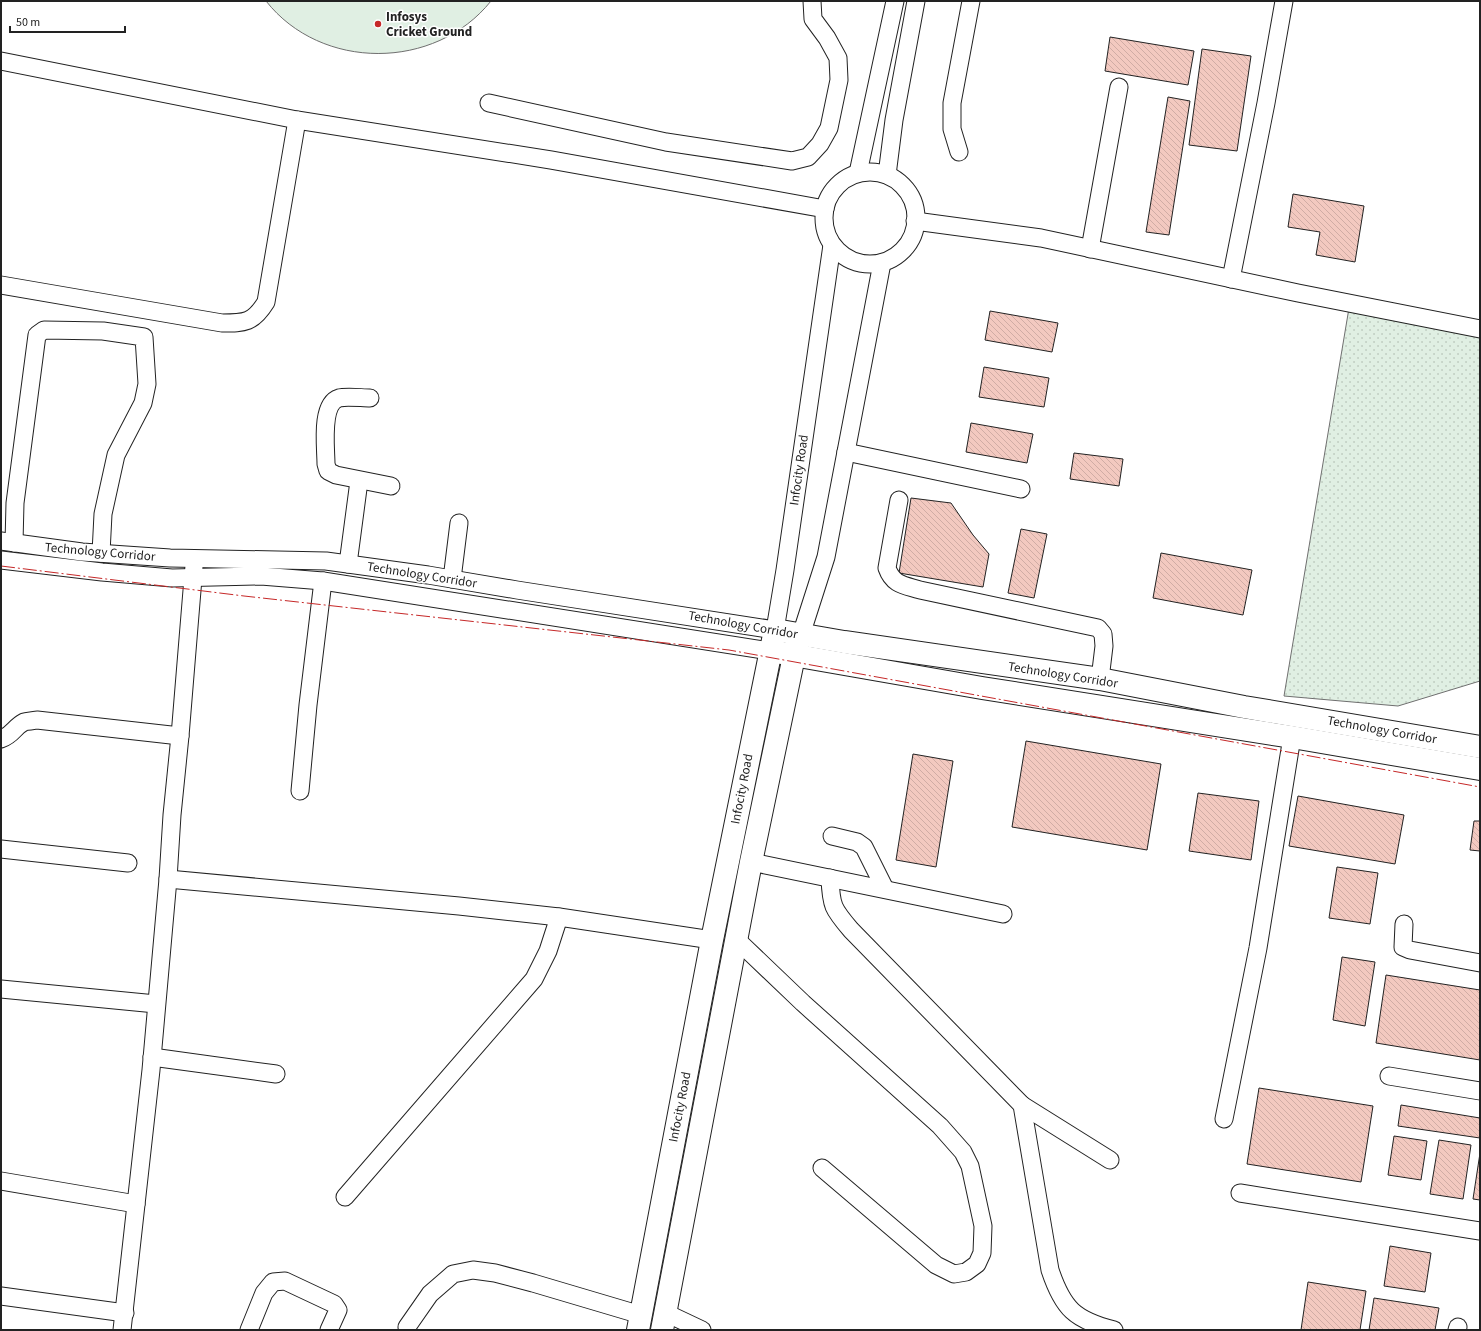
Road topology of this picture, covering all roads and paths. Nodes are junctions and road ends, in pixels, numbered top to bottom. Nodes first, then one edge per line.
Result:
1 (812, 1) edge
2 (895, 1) edge
3 (916, 1) edge
4 (971, 1) edge
5 (1284, 1) edge
6 (1, 61) edge
7 (1119, 87) dead end
8 (489, 103) dead end
9 (297, 120) junction
10 (959, 152) dead end
11 (858, 173) junction
12 (887, 175) junction
13 (825, 209) junction
14 (916, 221) junction
15 (832, 245) junction
16 (1090, 248) junction
17 (882, 263) junction
18 (1231, 279) junction
19 (1, 285) edge
20 (1480, 329) edge
21 (370, 398) dead end
22 (846, 452) junction
23 (359, 481) junction
24 (391, 486) dead end
25 (1021, 489) dead end
26 (899, 500) dead end
27 (459, 523) dead end
28 (7, 542) edge
29 (101, 553) junction
30 (195, 559) junction
31 (1, 560) edge
32 (348, 564) junction
33 (194, 578) junction
34 (452, 579) junction
35 (323, 581) junction
36 (775, 630) junction
37 (801, 635) junction
38 (770, 651) junction
39 (794, 656) junction
40 (1100, 680) junction
41 (180, 736) junction
42 (1292, 737) junction
43 (1, 740) edge
44 (1480, 747) edge
45 (1480, 769) edge
46 (300, 791) dead end
47 (832, 836) dead end
48 (1, 849) edge
49 (751, 862) junction
50 (128, 863) dead end
51 (830, 878) junction
52 (168, 879) junction
53 (885, 889) junction
54 (1003, 914) dead end
55 (559, 918) junction
56 (1404, 924) dead end
57 (736, 939) junction
58 (712, 940) junction
59 (1480, 964) edge
60 (1, 989) edge
61 (156, 1004) junction
62 (152, 1057) junction
63 (276, 1074) dead end
64 (1389, 1076) dead end
65 (1480, 1092) edge
66 (1022, 1105) junction
67 (1224, 1119) dead end
68 (1110, 1160) dead end
69 (822, 1168) dead end
70 (1, 1181) edge
71 (1240, 1194) dead end
72 (345, 1197) dead end
73 (136, 1204) junction
74 (1480, 1231) edge
75 (1, 1296) edge
76 (125, 1313) junction
77 (664, 1321) edge
78 (640, 1322) edge
79 (407, 1327) dead end
80 (122, 1330) edge
81 (249, 1330) edge
82 (329, 1330) edge
83 (702, 1330) edge
84 (1114, 1330) edge

1 - 8 street
2 - 11 street
3 - 12 street
4 - 10 street
5 - 18 street
6 - 9 street
7 - 16 street
9 - 13 street
9 - 19 street
11 - 12 street
11 - 13 street
12 - 14 street
13 - 15 street
14 - 16 street
14 - 17 street
15 - 17 street
15 - 36 street, Infocity Road
16 - 18 street
17 - 22 street, Infocity Road
18 - 20 street
21 - 23 street
22 - 25 street
22 - 37 street, Infocity Road
23 - 24 street
23 - 32 street
26 - 40 street
27 - 34 street
28 - 29 street, Technology Corridor
28 - 29 street
29 - 30 street, Technology Corridor
30 - 32 street, Technology Corridor
30 - 33 street
31 - 33 street
32 - 34 street, Technology Corridor
33 - 35 street
33 - 41 street
34 - 36 street, Technology Corridor
35 - 38 street
35 - 46 street
36 - 37 main road, Technology Corridor
36 - 38 main road, Infocity Road
37 - 39 main road, Infocity Road
37 - 40 main road, Technology Corridor
38 - 39 main road
38 - 58 main road, Infocity Road
39 - 42 main road
39 - 49 main road, Infocity Road
40 - 44 main road, Technology Corridor
41 - 43 street
41 - 52 street
42 - 45 main road
42 - 67 street
47 - 53 street
48 - 50 street
49 - 51 street
49 - 57 main road, Infocity Road
51 - 53 street
51 - 66 street
52 - 55 street
52 - 61 street
53 - 54 street
55 - 58 street
55 - 72 street
56 - 59 street
57 - 69 street
57 - 77 main road, Infocity Road
58 - 78 main road, Infocity Road
60 - 61 street
61 - 62 street
62 - 63 street
62 - 73 street
64 - 65 street
66 - 68 street
66 - 84 street
70 - 73 street
71 - 74 street
73 - 76 street
75 - 76 street
76 - 80 street
77 - 83 street
78 - 79 street
81 - 82 street

